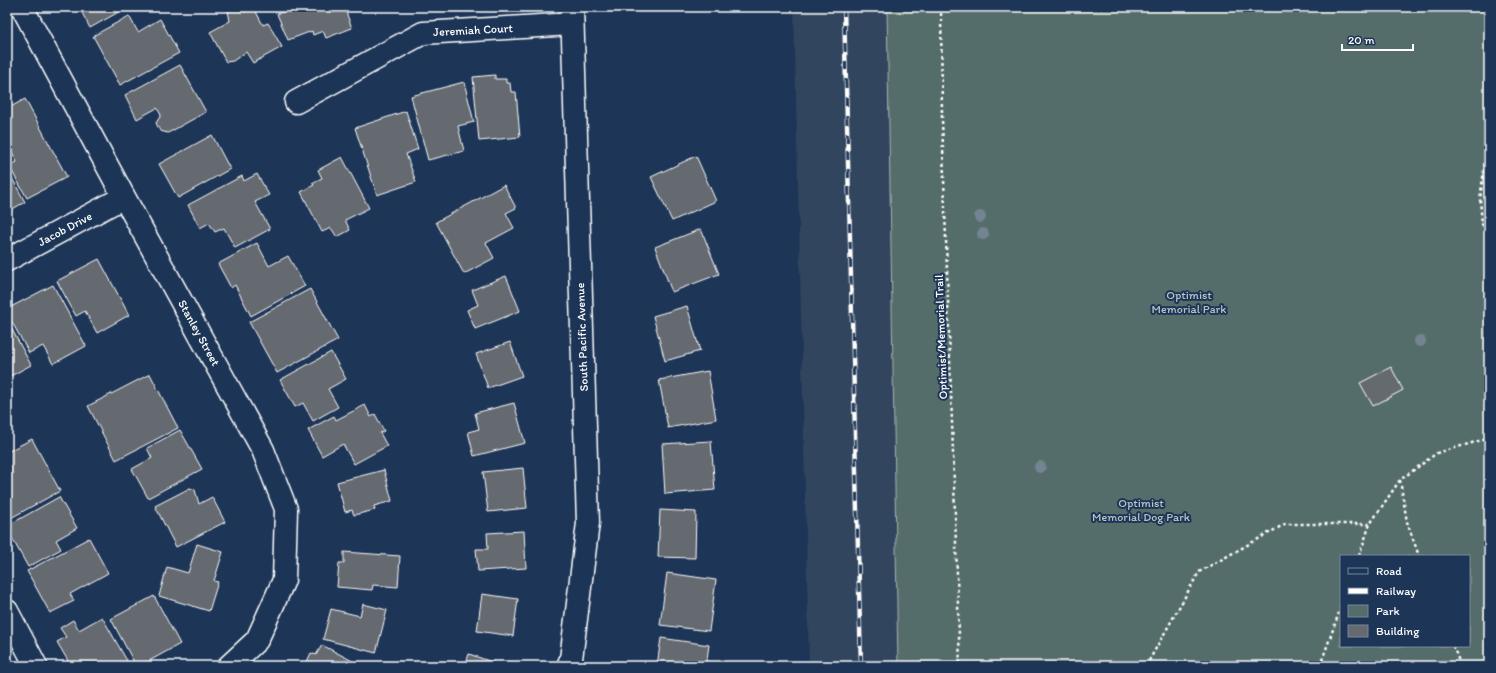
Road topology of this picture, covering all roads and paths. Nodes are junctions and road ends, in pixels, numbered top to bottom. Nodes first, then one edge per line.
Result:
1 (22, 7) edge
2 (941, 7) edge
3 (1088, 7) edge
4 (1115, 7) edge
5 (572, 16) edge
6 (296, 102) dead end
7 (1489, 134) edge
8 (124, 197) junction
9 (1489, 237) edge
10 (7, 260) edge
11 (1489, 438) edge
12 (1400, 480) junction
13 (1370, 524) junction
14 (1359, 555) edge
15 (1419, 555) edge
16 (1340, 610) edge
17 (7, 611) edge
18 (1453, 647) edge
19 (36, 666) edge
20 (229, 666) edge
21 (568, 666) edge
22 (960, 666) edge
23 (1146, 666) edge
24 (1320, 666) edge
25 (1461, 666) edge

1 - 8 street, Stanley Street
2 - 22 path, Optimist/Memorial Trail
3 - 4 path
5 - 6 street, Jeremiah Court
5 - 21 street, South Pacific Avenue
7 - 9 path
8 - 10 street, Jacob Drive
8 - 20 street, Stanley Street
11 - 12 path
12 - 13 path
12 - 15 path
13 - 14 path
13 - 23 path
16 - 24 path
17 - 19 street
18 - 25 path

